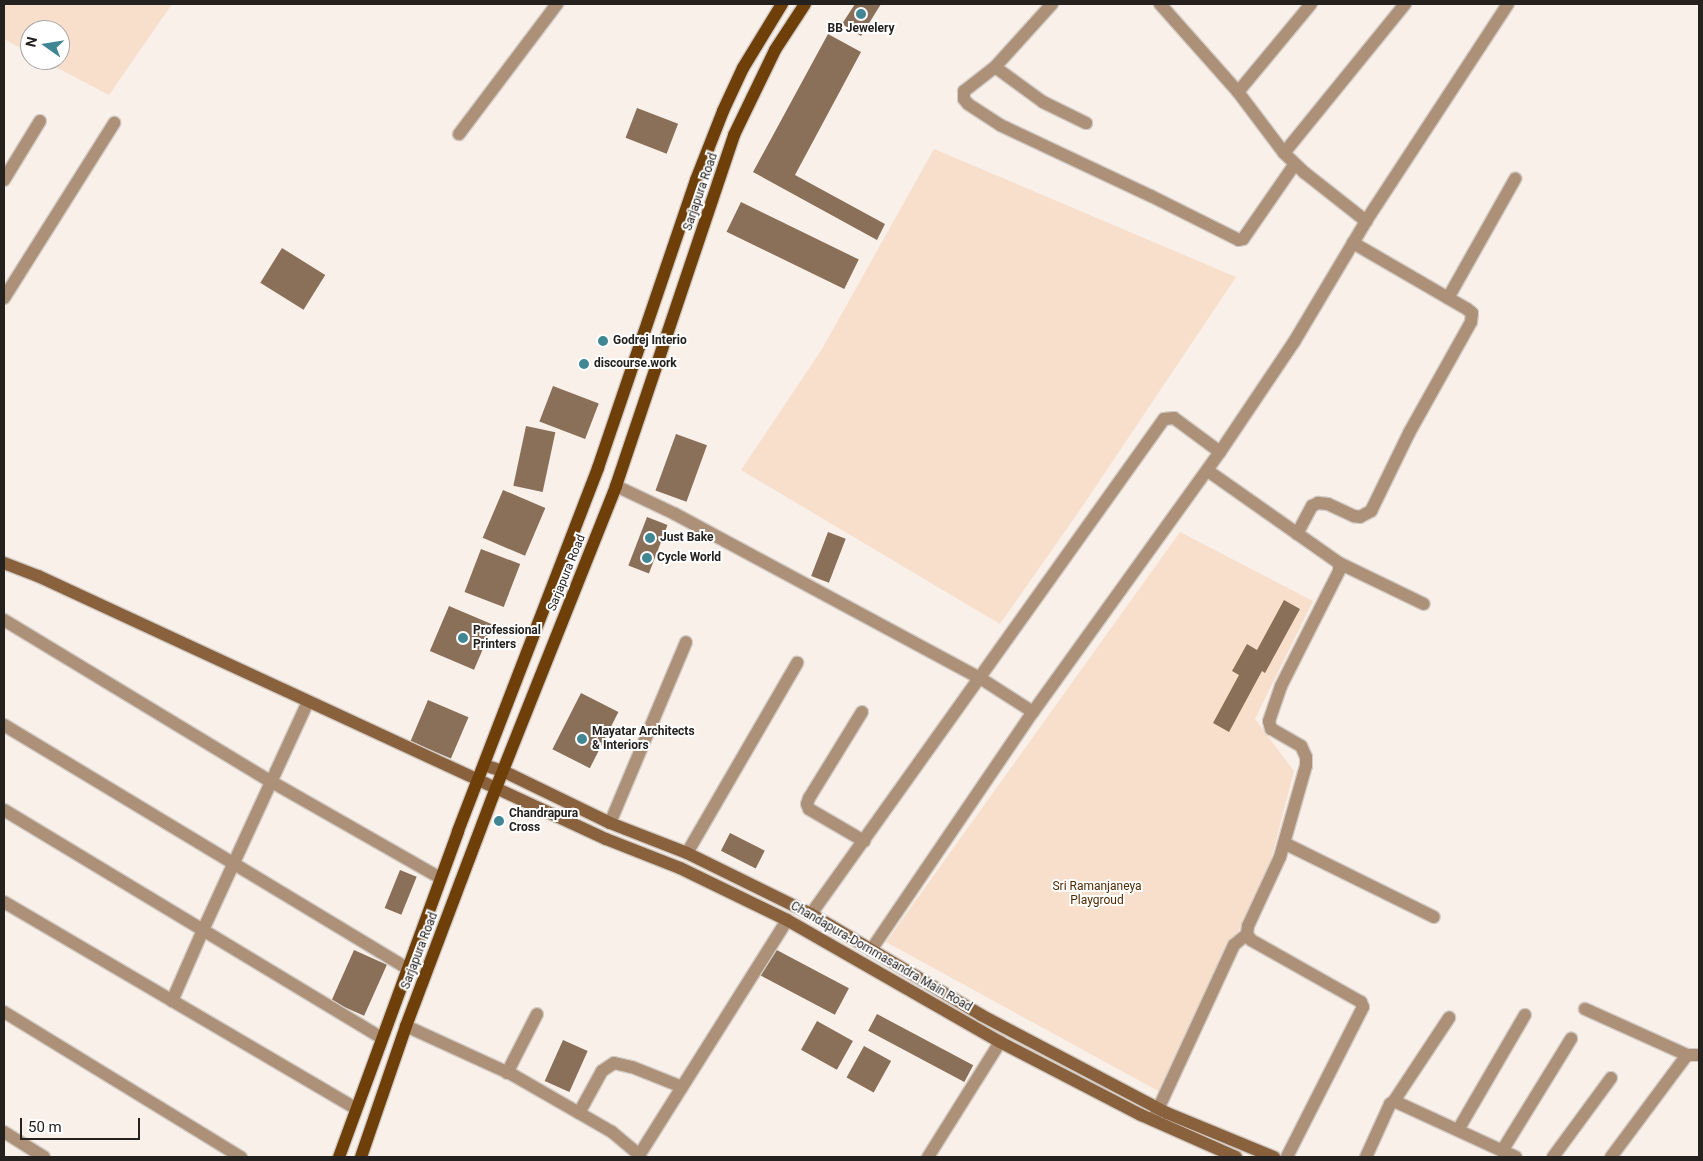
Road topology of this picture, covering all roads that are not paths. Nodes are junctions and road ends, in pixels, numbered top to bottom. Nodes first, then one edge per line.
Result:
1 (557, 4) edge
2 (782, 4) edge
3 (805, 4) edge
4 (1052, 4) edge
5 (1160, 4) edge
6 (1311, 4) edge
7 (1405, 4) edge
8 (1508, 4) edge
9 (995, 67) junction
10 (1238, 92) junction
11 (40, 121) dead end
12 (114, 123) dead end
13 (1086, 123) dead end
14 (459, 134) dead end
15 (1284, 154) junction
16 (1295, 164) junction
17 (1516, 179) dead end
18 (4, 180) edge
19 (1366, 221) junction
20 (1353, 243) junction
21 (4, 298) edge
22 (1448, 298) junction
23 (1220, 452) junction
24 (1208, 470) junction
25 (616, 486) junction
26 (1298, 534) junction
27 (4, 563) edge
28 (1339, 563) junction
29 (1424, 604) dead end
30 (4, 620) edge
31 (686, 642) dead end
32 (797, 663) dead end
33 (980, 678) junction
34 (308, 702) junction
35 (862, 712) dead end
36 (1033, 712) junction
37 (4, 725) edge
38 (484, 765) junction
39 (503, 771) junction
40 (478, 780) junction
41 (272, 782) junction
42 (496, 788) junction
43 (4, 810) edge
44 (610, 823) junction
45 (864, 841) junction
46 (1284, 843) junction
47 (687, 853) junction
48 (234, 862) junction
49 (440, 878) junction
50 (4, 902) edge
51 (811, 914) junction
52 (1434, 917) dead end
53 (788, 920) junction
54 (202, 930) junction
55 (1247, 934) junction
56 (871, 950) junction
57 (407, 968) junction
58 (172, 1001) junction
59 (1585, 1009) dead end
60 (4, 1012) edge
61 (537, 1014) dead end
62 (1525, 1015) dead end
63 (1450, 1018) dead end
64 (406, 1026) junction
65 (382, 1038) junction
66 (1571, 1039) dead end
67 (1000, 1042) junction
68 (1693, 1055) edge
69 (507, 1073) junction
70 (1611, 1078) dead end
71 (682, 1087) junction
72 (1394, 1101) junction
73 (355, 1108) junction
74 (579, 1113) junction
75 (1155, 1114) junction
76 (1458, 1130) junction
77 (4, 1132) edge
78 (1502, 1151) junction
79 (639, 1156) edge
80 (44, 1157) edge
81 (241, 1157) edge
82 (339, 1157) edge
83 (361, 1157) edge
84 (928, 1157) edge
85 (1236, 1157) edge
86 (1274, 1157) edge
87 (1287, 1157) edge
88 (1366, 1157) edge
89 (1516, 1157) edge
90 (1553, 1157) edge
91 (1611, 1157) edge

1 - 14 street
2 - 38 main road, Sarjapura Road
3 - 25 main road, Sarjapura Road
4 - 9 street
5 - 10 street
6 - 10 street
7 - 15 street
8 - 19 street
9 - 13 street
9 - 16 street
10 - 15 street
11 - 18 street
12 - 21 street
15 - 16 street
16 - 19 street
17 - 22 street
19 - 20 street
20 - 22 street
20 - 23 street
22 - 26 street
23 - 24 street
23 - 33 street
24 - 26 street
24 - 36 street
25 - 33 street
25 - 39 main road, Sarjapura Road
26 - 28 street
27 - 34 main road, Chandapura-Dommasandra Main Road
28 - 29 street
28 - 46 street
30 - 41 street
31 - 44 street
32 - 47 street
33 - 36 street
33 - 45 street
34 - 40 main road, Chandapura-Dommasandra Main Road
34 - 41 street
35 - 45 street
36 - 56 street
37 - 48 street
38 - 39 main road, Chandapura-Dommasandra Main Road
38 - 40 main road, Sarjapura Road
39 - 42 main road, Sarjapura Road
39 - 44 main road, Chandapura-Dommasandra Main Road
40 - 42 main road, Chandapura-Dommasandra Main Road
40 - 49 main road, Sarjapura Road
41 - 48 street
41 - 49 street
42 - 53 main road, Chandapura-Dommasandra Main Road
42 - 64 main road, Sarjapura Road
43 - 54 street
44 - 47 main road, Chandapura-Dommasandra Main Road
45 - 51 street
46 - 52 street
46 - 55 street
47 - 51 main road, Chandapura-Dommasandra Main Road
48 - 54 street
48 - 57 street
49 - 57 main road, Sarjapura Road
50 - 58 street
51 - 56 main road, Chandapura-Dommasandra Main Road
53 - 67 main road, Chandapura-Dommasandra Main Road
53 - 71 street
54 - 58 street
54 - 65 street
55 - 75 street
55 - 87 street
56 - 75 main road, Chandapura-Dommasandra Main Road
57 - 65 main road, Sarjapura Road
58 - 73 street
59 - 68 street
60 - 81 street
61 - 69 street
62 - 76 street
63 - 72 street
64 - 69 street
64 - 83 main road, Sarjapura Road
65 - 73 main road, Sarjapura Road
66 - 78 street
67 - 75 main road, Chandapura-Dommasandra Main Road
67 - 84 street
68 - 91 street
69 - 74 street
70 - 90 street
71 - 74 street
71 - 79 street
72 - 76 street
72 - 88 street
73 - 82 main road, Sarjapura Road
74 - 79 street
75 - 85 main road, Chandapura-Dommasandra Main Road
75 - 86 main road, Chandapura-Dommasandra Main Road
76 - 78 street
77 - 80 street
78 - 89 street

